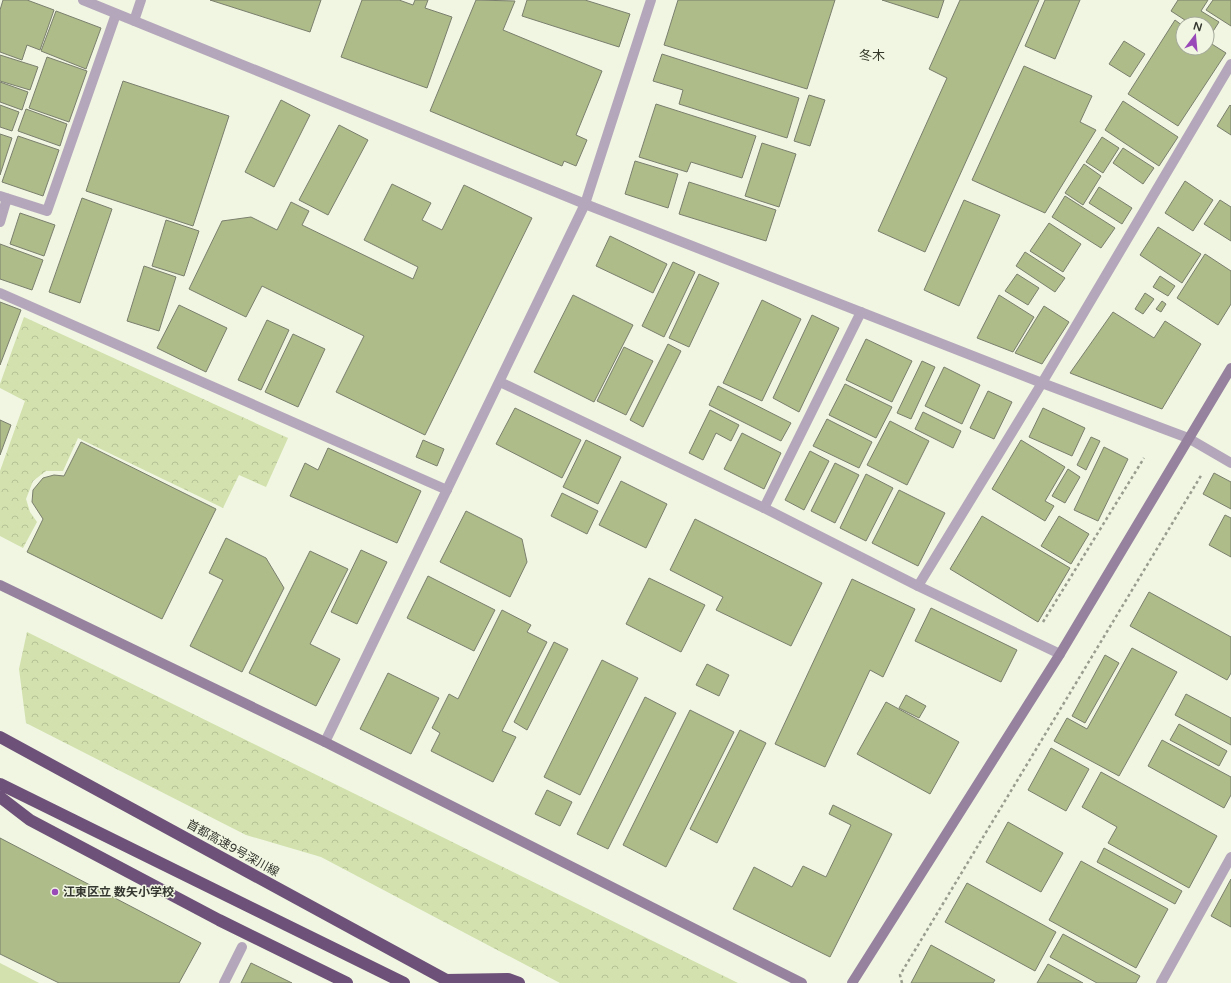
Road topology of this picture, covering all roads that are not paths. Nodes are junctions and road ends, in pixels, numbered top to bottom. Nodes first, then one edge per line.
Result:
1 (83, 0) edge
2 (141, 0) edge
3 (651, 0) edge
4 (116, 14) junction
5 (134, 21) junction
6 (1231, 64) edge
7 (4, 197) edge
8 (585, 204) junction
9 (0, 222) edge
10 (0, 293) edge
11 (861, 312) junction
12 (1231, 368) edge
13 (500, 382) junction
14 (1042, 383) junction
15 (1188, 438) junction
16 (1231, 463) edge
17 (447, 490) junction
18 (764, 508) junction
19 (0, 585) edge
20 (918, 586) junction
21 (1060, 654) junction
22 (0, 737) edge
23 (325, 742) junction
24 (0, 784) edge
25 (0, 797) edge
26 (1231, 857) edge
27 (242, 947) dead end
28 (449, 981) edge
29 (224, 983) edge
30 (347, 983) edge
31 (404, 983) edge
32 (519, 983) edge
33 (802, 983) edge
34 (852, 983) edge
35 (1161, 983) edge

1 - 4 street
2 - 5 street
3 - 8 street
4 - 5 street
4 - 7 street
5 - 8 street
6 - 14 street
7 - 9 street
8 - 11 street
8 - 13 street
10 - 17 street
11 - 14 street
11 - 18 street
12 - 15 street
13 - 17 street
13 - 18 street
14 - 15 street
14 - 20 street
15 - 16 street
15 - 21 street
17 - 23 street
18 - 20 street
19 - 23 street
20 - 21 street
21 - 34 street
22 - 28 highway, 首都高速9号深川線
23 - 33 street
24 - 31 highway
25 - 30 highway
26 - 35 street
27 - 29 street
28 - 32 highway

